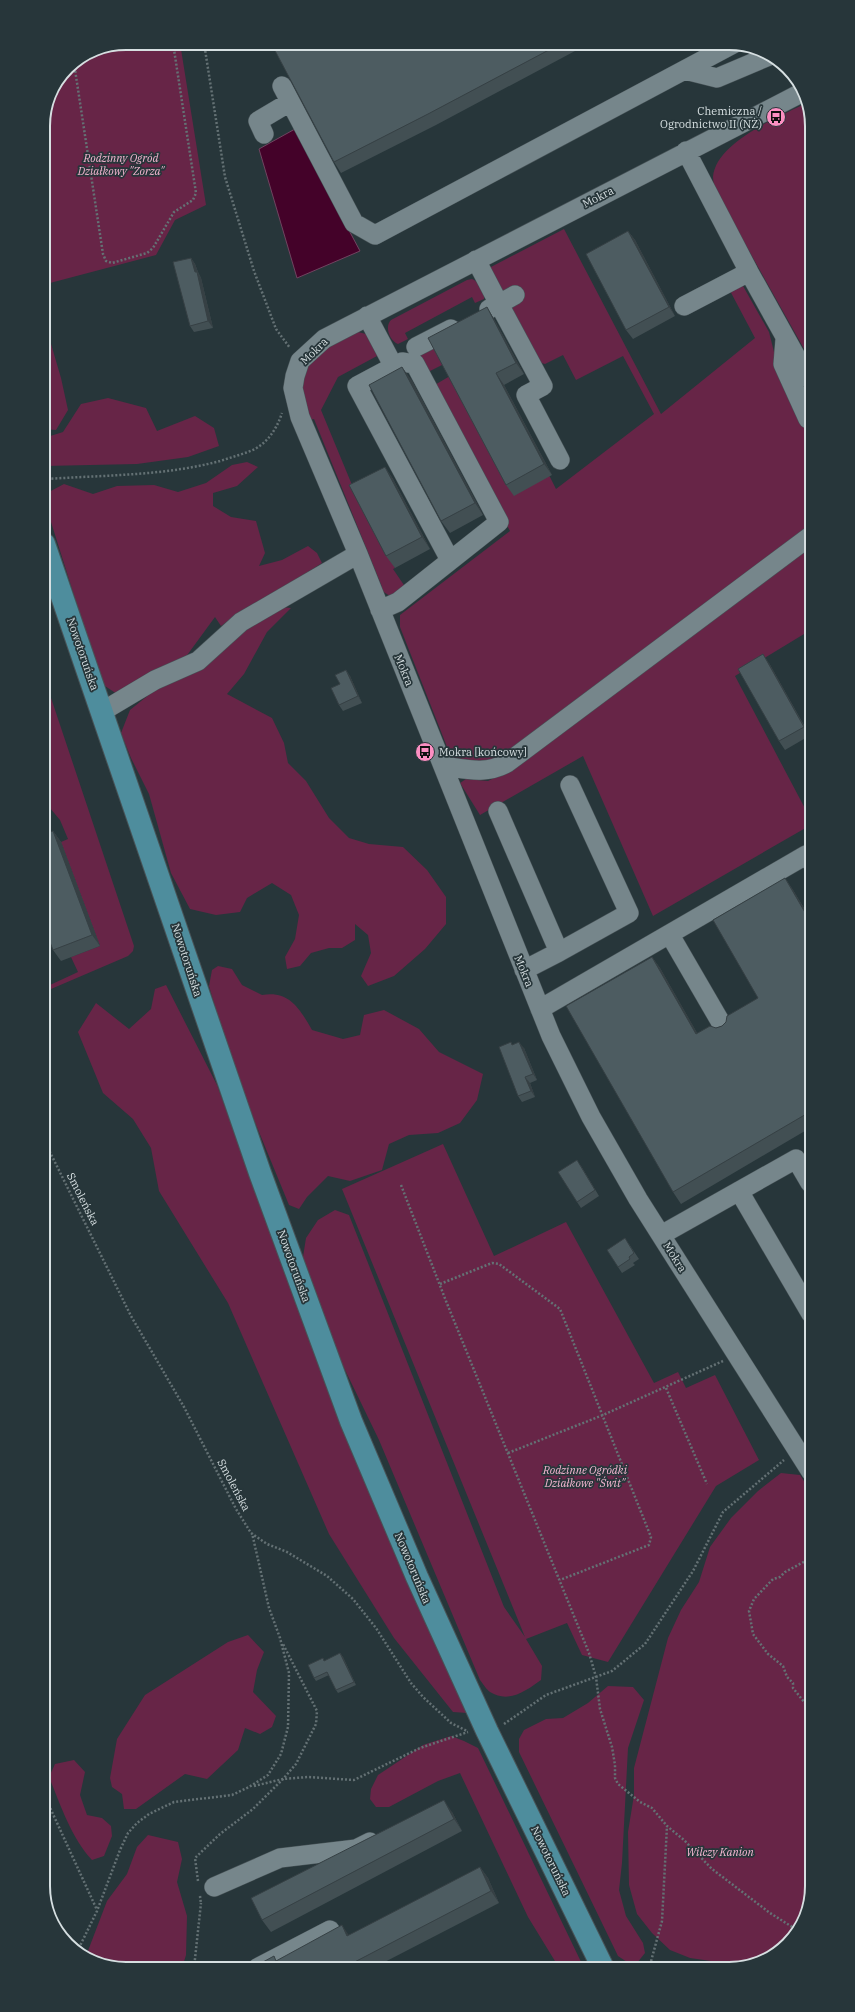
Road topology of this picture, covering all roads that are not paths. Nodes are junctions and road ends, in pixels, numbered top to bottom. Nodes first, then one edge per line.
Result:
1 (722, 50) edge
2 (763, 58) edge
3 (685, 70) junction
4 (798, 94) edge
5 (264, 134) dead end
6 (686, 151) junction
7 (476, 260) junction
8 (749, 272) junction
9 (507, 299) junction
10 (684, 306) dead end
11 (367, 316) junction
12 (785, 338) junction
13 (416, 347) dead end
14 (394, 367) junction
15 (805, 373) edge
16 (805, 412) edge
17 (560, 460) dead end
18 (805, 540) edge
19 (358, 554) junction
20 (450, 560) junction
21 (50, 561) edge
22 (380, 610) junction
23 (102, 711) junction
24 (442, 766) junction
25 (570, 785) dead end
26 (498, 811) dead end
27 (805, 857) edge
28 (670, 934) junction
29 (559, 952) junction
30 (524, 970) junction
31 (540, 1009) junction
32 (724, 1028) edge
33 (805, 1174) edge
34 (739, 1191) junction
35 (661, 1235) junction
36 (805, 1304) edge
37 (805, 1463) edge
38 (384, 1834) edge
39 (214, 1888) road end
40 (330, 1930) edge
41 (269, 1962) edge
42 (600, 1962) edge

1 - 3 street
2 - 3 street
3 - 5 street
4 - 6 street, Mokra
6 - 7 street, Mokra
6 - 8 street
7 - 9 street
7 - 11 street, Mokra
8 - 10 street
8 - 12 street
9 - 13 street
9 - 17 street
11 - 14 street
11 - 19 street, Mokra
12 - 15 street
12 - 16 street
14 - 20 street
14 - 20 street
18 - 24 street
19 - 22 street, Mokra
19 - 23 street
20 - 22 street
21 - 23 main road, Nowotoruńska
22 - 24 street, Mokra
23 - 42 main road, Nowotoruńska
24 - 30 street, Mokra
25 - 29 street
26 - 29 street
27 - 28 street
28 - 31 street
28 - 32 street
29 - 30 street
30 - 31 street, Mokra
31 - 35 street, Mokra
33 - 34 street
34 - 35 street
34 - 36 street
35 - 37 street, Mokra
38 - 39 street
40 - 41 street

